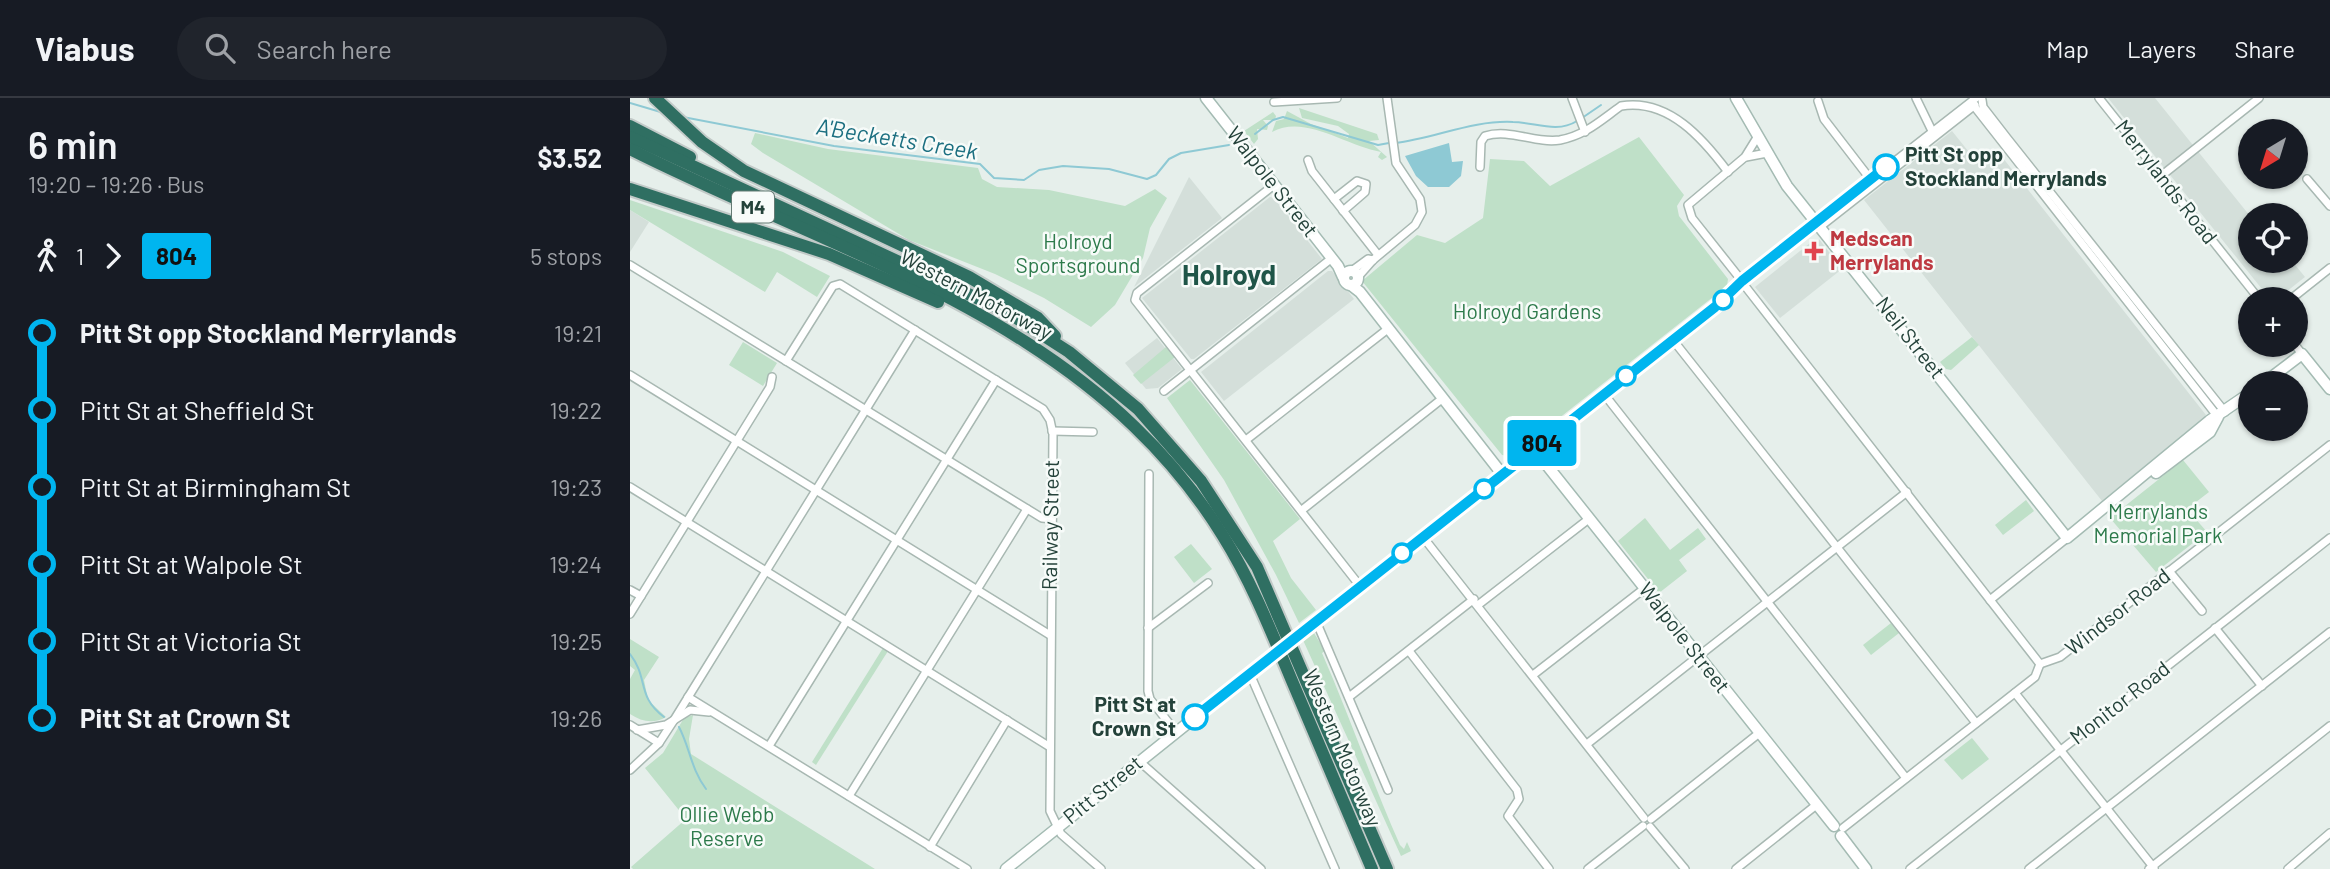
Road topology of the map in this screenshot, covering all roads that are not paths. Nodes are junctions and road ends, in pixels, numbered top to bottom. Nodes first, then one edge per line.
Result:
1 (655, 98) edge
2 (1206, 98) edge
3 (1337, 98) edge
4 (1387, 98) edge
5 (1572, 98) edge
6 (1656, 98) edge
7 (1736, 98) edge
8 (1916, 98) edge
9 (2099, 98) edge
10 (2259, 98) edge
11 (1818, 101) dead end
12 (1979, 101) edge
13 (1274, 102) dead end
14 (1676, 107) dead end
15 (630, 126) edge
16 (1583, 128) junction
17 (1933, 134) junction
18 (1758, 136) junction
19 (636, 143) edge
20 (1767, 153) junction
21 (1745, 158) junction
22 (1308, 160) dead end
23 (1480, 167) dead end
24 (1728, 172) junction
25 (2161, 176) junction
26 (1871, 180) junction
27 (2308, 180) edge
28 (1274, 185) junction
29 (630, 189) edge
30 (1334, 199) junction
31 (2330, 206) edge
32 (1343, 211) junction
33 (1819, 224) junction
34 (1376, 257) junction
35 (630, 265) edge
36 (2330, 268) edge
37 (1349, 275) junction
38 (1743, 284) junction
39 (2249, 287) edge
40 (2306, 287) edge
41 (968, 308) junction
42 (1388, 328) junction
43 (915, 330) junction
44 (1673, 340) junction
45 (1069, 352) junction
46 (2298, 357) edge
47 (2304, 357) edge
48 (786, 361) junction
49 (1190, 370) junction
50 (2280, 371) edge
51 (630, 375) edge
52 (772, 377) dead end
53 (996, 380) junction
54 (2330, 389) edge
55 (1164, 391) dead end
56 (1604, 394) junction
57 (1443, 398) junction
58 (2238, 402) edge
59 (867, 411) junction
60 (2222, 415) junction
61 (1052, 431) junction
62 (1093, 432) dead end
63 (1246, 440) junction
64 (737, 441) junction
65 (2330, 445) edge
66 (1534, 449) junction
67 (947, 460) junction
68 (1149, 474) dead end
69 (1502, 474) junction
70 (630, 487) edge
71 (816, 491) junction
72 (1907, 492) junction
73 (1027, 509) junction
74 (1302, 510) junction
75 (1590, 518) junction
76 (1052, 519) junction
77 (687, 522) junction
78 (1423, 537) junction
79 (2067, 538) junction
80 (2330, 538) edge
81 (898, 541) junction
82 (1838, 547) junction
83 (767, 571) junction
84 (2169, 571) junction
85 (1208, 583) dead end
86 (1360, 586) junction
87 (1645, 588) junction
88 (630, 590) edge
89 (977, 591) junction
90 (641, 596) junction
91 (1990, 600) junction
92 (1476, 602) junction
93 (1769, 603) junction
94 (2202, 611) dead end
95 (630, 614) edge
96 (847, 621) junction
97 (1316, 621) junction
98 (1148, 628) junction
99 (2215, 628) junction
100 (2330, 632) edge
101 (1050, 635) junction
102 (1409, 651) junction
103 (1698, 657) junction
104 (2040, 664) junction
105 (928, 671) junction
106 (1250, 674) junction
107 (1533, 675) junction
108 (2262, 686) junction
109 (2015, 693) junction
110 (688, 697) junction
111 (1349, 697) junction
112 (714, 713) junction
113 (674, 720) junction
114 (1007, 720) junction
115 (1976, 723) junction
116 (2330, 726) edge
117 (634, 727) edge
118 (1176, 732) junction
119 (1758, 734) junction
120 (659, 743) junction
121 (1587, 744) junction
122 (769, 746) junction
123 (1050, 747) junction
124 (2060, 750) junction
125 (1139, 761) junction
126 (630, 770) edge
127 (1906, 778) junction
128 (1388, 790) dead end
129 (849, 796) junction
130 (1815, 806) junction
131 (2106, 808) junction
132 (1647, 822) junction
133 (1056, 827) junction
134 (1839, 830) junction
135 (2330, 833) edge
136 (930, 846) junction
137 (2152, 868) edge
138 (967, 869) edge
139 (1006, 869) edge
140 (1101, 869) edge
141 (1261, 869) edge
142 (1335, 869) edge
143 (1373, 869) edge
144 (1387, 869) edge
145 (1549, 869) edge
146 (1588, 869) edge
147 (1685, 869) edge
148 (1736, 869) edge
149 (1866, 869) edge
150 (1910, 869) edge
151 (2029, 869) edge
152 (2288, 869) edge

1 - 45 highway
2 - 28 main road, Walpole Street
3 - 13 street
4 - 34 street
5 - 16 street
6 - 16 street
7 - 18 main road, Neil Street
8 - 17 street
9 - 25 street, Merrylands Road
10 - 25 street
11 - 26 street
12 - 17 street, Pitt Street
12 - 60 street
14 - 24 street
15 - 19 highway, Western Motorway / M4
16 - 23 street
17 - 26 street, Pitt Street
17 - 33 street, Pitt Street
18 - 20 main road, Neil Street
18 - 21 street
19 - 41 highway, Western Motorway / M4
19 - 45 highway, Western Motorway / M4
20 - 21 street
20 - 33 main road, Neil Street
21 - 24 street
22 - 30 street
24 - 38 street
25 - 39 street, Merrylands Road
26 - 33 street, Pitt Street
27 - 31 street
28 - 37 main road, Walpole Street
28 - 49 street
29 - 41 highway
30 - 32 street
30 - 32 street
32 - 34 street
33 - 38 main road, Pitt Street
33 - 79 main road, Neil Street
34 - 37 street
35 - 48 street
36 - 40 street
37 - 42 main road, Walpole Street
37 - 49 street
38 - 44 main road, Pitt Street
38 - 72 street
41 - 143 highway, Western Motorway / M4
42 - 57 main road, Walpole Street
42 - 63 street
43 - 48 street, Railway Street
43 - 53 street, Railway Street
43 - 59 street
44 - 56 main road, Pitt Street
44 - 82 street
45 - 144 highway, Western Motorway / M4
46 - 50 main road
47 - 54 main road
48 - 59 street
49 - 55 street
49 - 63 street
51 - 64 street
52 - 64 street
53 - 61 street, Railway Street
53 - 67 street
56 - 66 main road, Pitt Street
56 - 93 street
57 - 69 main road, Walpole Street
57 - 74 street
58 - 60 main road
59 - 67 street
59 - 71 street
60 - 79 main road
61 - 62 street
61 - 76 street, Railway Street
63 - 74 street
64 - 71 street
64 - 77 street
65 - 84 street, Windsor Road
66 - 69 main road, Pitt Street
66 - 75 main road, Walpole Street
67 - 73 street
67 - 81 street
68 - 98 street
69 - 78 main road, Pitt Street
70 - 77 street
71 - 81 street
71 - 83 street
72 - 82 street
72 - 91 street
73 - 76 street
73 - 89 street
74 - 86 street
75 - 87 main road, Walpole Street
75 - 92 street
76 - 101 street, Railway Street
77 - 83 street
77 - 90 street
78 - 86 main road, Pitt Street
78 - 92 street
79 - 91 street
80 - 99 street, Monitor Road
81 - 89 street
81 - 96 street
82 - 93 street
82 - 115 street
83 - 96 street
83 - 110 street
84 - 94 street
84 - 104 street, Windsor Road
85 - 98 street
86 - 97 main road, Pitt Street
87 - 103 main road, Walpole Street
87 - 107 street
88 - 90 street
89 - 101 street
89 - 105 street
90 - 95 street
91 - 104 street
92 - 102 street
92 - 107 street
93 - 103 street
93 - 127 street
96 - 105 street
96 - 122 street
97 - 106 main road, Pitt Street, bridge
97 - 111 street
98 - 118 street
99 - 108 street
99 - 124 street, Monitor Road
100 - 108 street
101 - 123 street, Railway Street
102 - 111 street
102 - 145 street
103 - 119 main road, Walpole Street
103 - 121 street
104 - 109 street, Windsor Road
105 - 114 street
105 - 129 street
106 - 118 main road, Pitt Street
106 - 142 street
107 - 121 street
108 - 131 street
109 - 115 street, Windsor Road
109 - 124 street
110 - 112 street
110 - 113 street
111 - 128 street
112 - 113 street
112 - 122 street
113 - 117 street
113 - 120 street
114 - 123 street
114 - 136 street
115 - 127 street, Windsor Road
116 - 137 street
117 - 120 street
118 - 125 main road, Pitt Street
119 - 130 main road, Walpole Street
119 - 132 street
120 - 126 street
121 - 132 street
122 - 129 street
123 - 133 street, Railway Street
124 - 131 street
124 - 150 street, Monitor Road
125 - 133 main road, Pitt Street
125 - 141 street
127 - 134 street, Windsor Road
129 - 136 street
130 - 134 main road, Walpole Street
130 - 148 street
131 - 137 street
131 - 151 street
132 - 146 street
132 - 147 street
133 - 139 main road, Pitt Street
133 - 140 street
134 - 149 main road, Walpole Street
135 - 152 street
136 - 138 street

